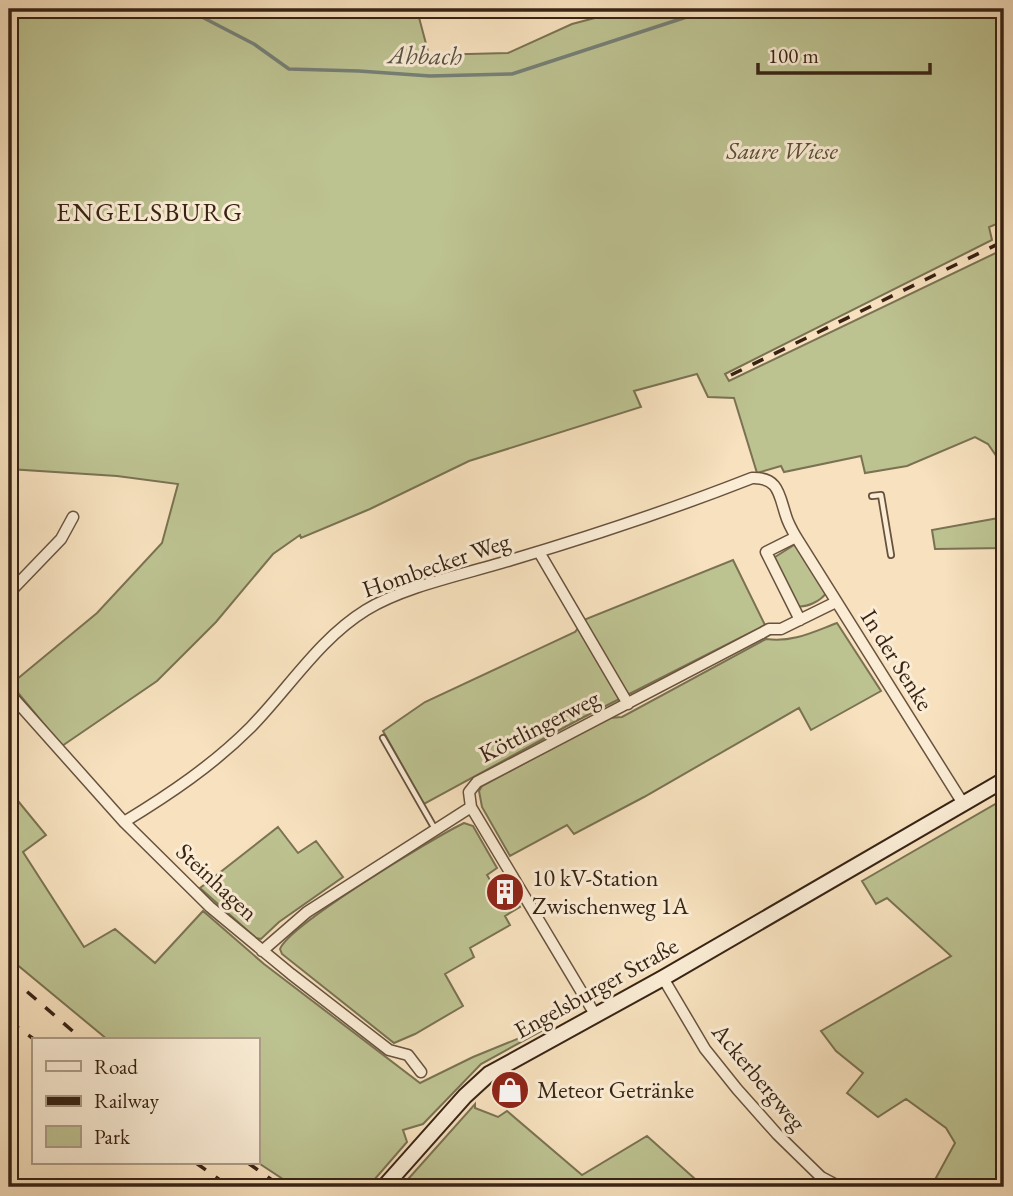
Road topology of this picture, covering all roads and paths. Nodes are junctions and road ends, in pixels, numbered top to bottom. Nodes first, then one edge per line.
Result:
1 (872, 496) dead end
2 (73, 517) dead end
3 (796, 537) junction
4 (539, 552) junction
5 (891, 555) dead end
6 (9, 593) edge
7 (836, 602) junction
8 (800, 620) junction
9 (9, 692) edge
10 (628, 704) junction
11 (383, 738) dead end
12 (1004, 780) edge
13 (964, 805) junction
14 (471, 807) junction
15 (124, 822) junction
16 (435, 829) junction
17 (262, 951) junction
18 (663, 978) junction
19 (596, 1016) junction
20 (421, 1072) dead end
21 (384, 1187) edge
22 (840, 1187) edge

1 - 5 lane
2 - 6 street
3 - 4 street, In der Senke
3 - 7 street, In der Senke
3 - 8 street
4 - 10 street, Hombecker Weg
4 - 15 street, Hombecker Weg
7 - 8 street, Köttlingerweg
7 - 13 street, In der Senke
8 - 10 street, Köttlingerweg
9 - 15 street, Steinhagen
10 - 14 street, Köttlingerweg
11 - 16 lane
12 - 13 street, Engelsburger Straße
13 - 18 street, Engelsburger Straße
14 - 16 street
14 - 19 street
15 - 17 street, Steinhagen
16 - 17 street
17 - 20 street, Steinhagen
18 - 19 street, Engelsburger Straße
18 - 22 street, Ackerbergweg
19 - 21 street, Engelsburger Straße

